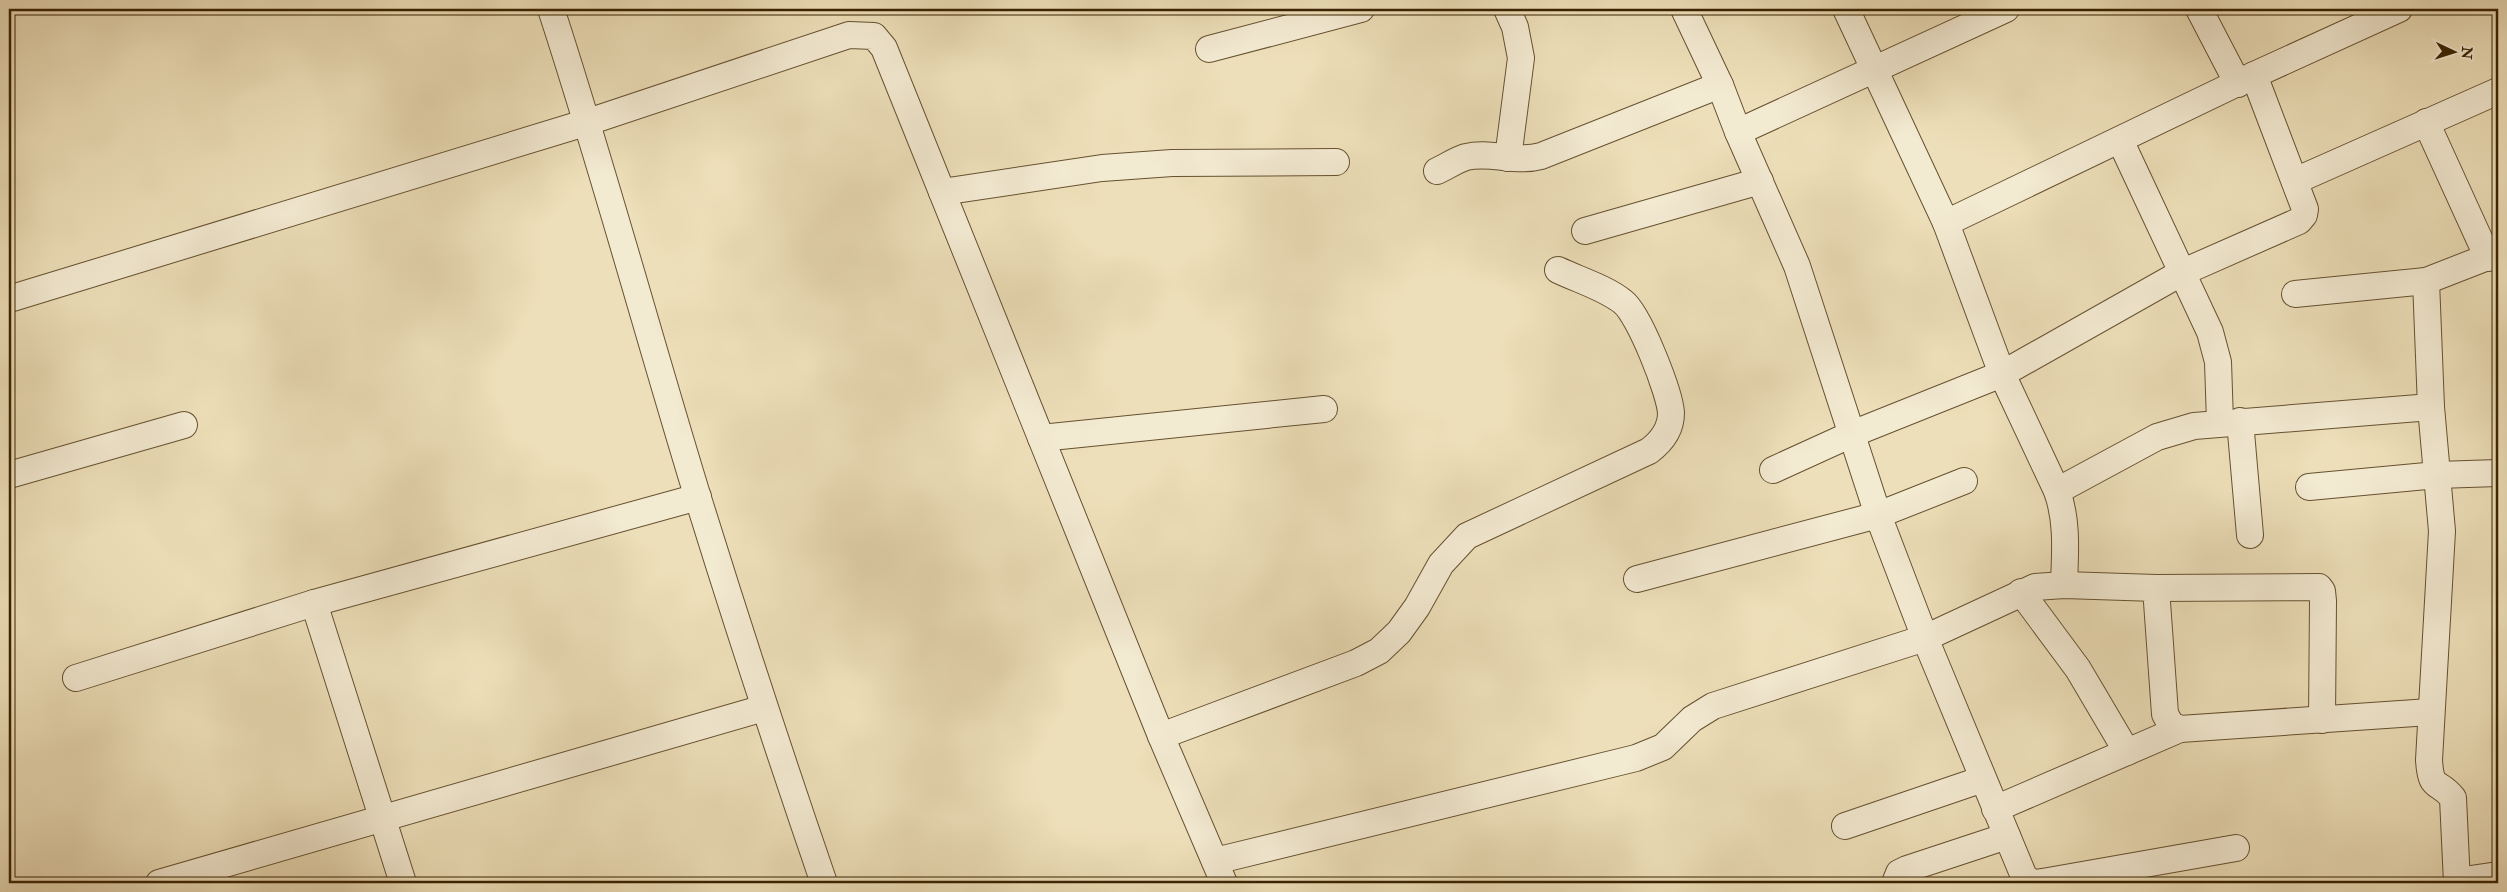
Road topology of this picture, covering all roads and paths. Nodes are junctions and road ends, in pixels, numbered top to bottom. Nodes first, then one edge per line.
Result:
1 (551, 9) edge
2 (1507, 9) edge
3 (1684, 9) edge
4 (1846, 9) edge
5 (2006, 9) edge
6 (2199, 9) edge
7 (1347, 10) edge
8 (2388, 11) edge
9 (1209, 49) dead end
10 (1874, 70) junction
11 (2246, 80) junction
12 (1720, 85) junction
13 (2498, 91) edge
14 (588, 122) junction
15 (2426, 122) junction
16 (1738, 132) junction
17 (2120, 140) junction
18 (1508, 158) junction
19 (1336, 162) dead end
20 (1437, 172) dead end
21 (1760, 181) junction
22 (2295, 181) junction
23 (942, 192) junction
24 (1946, 223) junction
25 (1586, 231) dead end
26 (2493, 256) edge
27 (1558, 270) dead end
28 (2182, 273) junction
29 (2426, 281) junction
30 (2295, 294) dead end
31 (9, 299) edge
32 (2002, 374) junction
33 (2431, 407) junction
34 (1324, 409) dead end
35 (2230, 422) junction
36 (184, 425) dead end
37 (1852, 434) junction
38 (1041, 438) junction
39 (1773, 470) dead end
40 (2498, 473) edge
41 (9, 475) edge
42 (2437, 476) junction
43 (1964, 481) dead end
44 (2309, 487) dead end
45 (2057, 490) junction
46 (698, 497) junction
47 (1878, 515) junction
48 (2250, 536) dead end
49 (1637, 579) dead end
50 (2064, 585) junction
51 (2156, 588) junction
52 (2022, 592) junction
53 (314, 603) junction
54 (1925, 638) junction
55 (76, 678) dead end
56 (764, 708) junction
57 (2430, 712) junction
58 (2322, 720) junction
59 (2180, 729) junction
60 (1161, 736) junction
61 (2127, 752) junction
62 (1983, 779) junction
63 (1996, 809) junction
64 (382, 819) junction
65 (1845, 826) dead end
66 (2006, 836) junction
67 (2236, 848) dead end
68 (1220, 872) edge
69 (2498, 875) edge
70 (2457, 882) edge
71 (159, 883) edge
72 (403, 883) edge
73 (824, 883) edge
74 (1895, 883) edge

1 - 14 street
2 - 18 street
3 - 12 street
4 - 10 street
5 - 10 street
6 - 11 street
7 - 9 street
8 - 11 street
10 - 16 street
10 - 24 street
11 - 17 street
11 - 22 street
12 - 16 street
12 - 18 street
13 - 15 street
14 - 23 street
14 - 31 street
14 - 46 street
15 - 22 street
15 - 26 street
16 - 21 street
17 - 24 street
17 - 28 street
18 - 20 street
19 - 23 street
21 - 25 street
21 - 37 street
22 - 28 street
23 - 38 street
24 - 32 street
26 - 29 street
27 - 60 street
28 - 32 street
28 - 35 street
29 - 30 street
29 - 33 street
32 - 37 street
32 - 45 street
33 - 35 street
33 - 42 street
34 - 38 street
35 - 45 street
35 - 48 street
36 - 41 street
37 - 39 street
37 - 47 street
38 - 60 street
40 - 42 street
42 - 44 street
42 - 57 street
43 - 47 street
45 - 50 street
46 - 53 street
46 - 56 street
47 - 49 street
47 - 54 street
50 - 51 street
50 - 52 street
51 - 58 street
51 - 59 street
52 - 54 street
52 - 61 street
53 - 55 street
53 - 64 street
54 - 62 street
54 - 68 street
56 - 64 street
56 - 73 street
57 - 58 street
57 - 70 street
58 - 59 street
59 - 61 street
60 - 68 street
61 - 63 street
62 - 63 street
62 - 65 street
63 - 66 street
64 - 71 street
64 - 72 street
66 - 67 street
66 - 74 street
69 - 70 street

